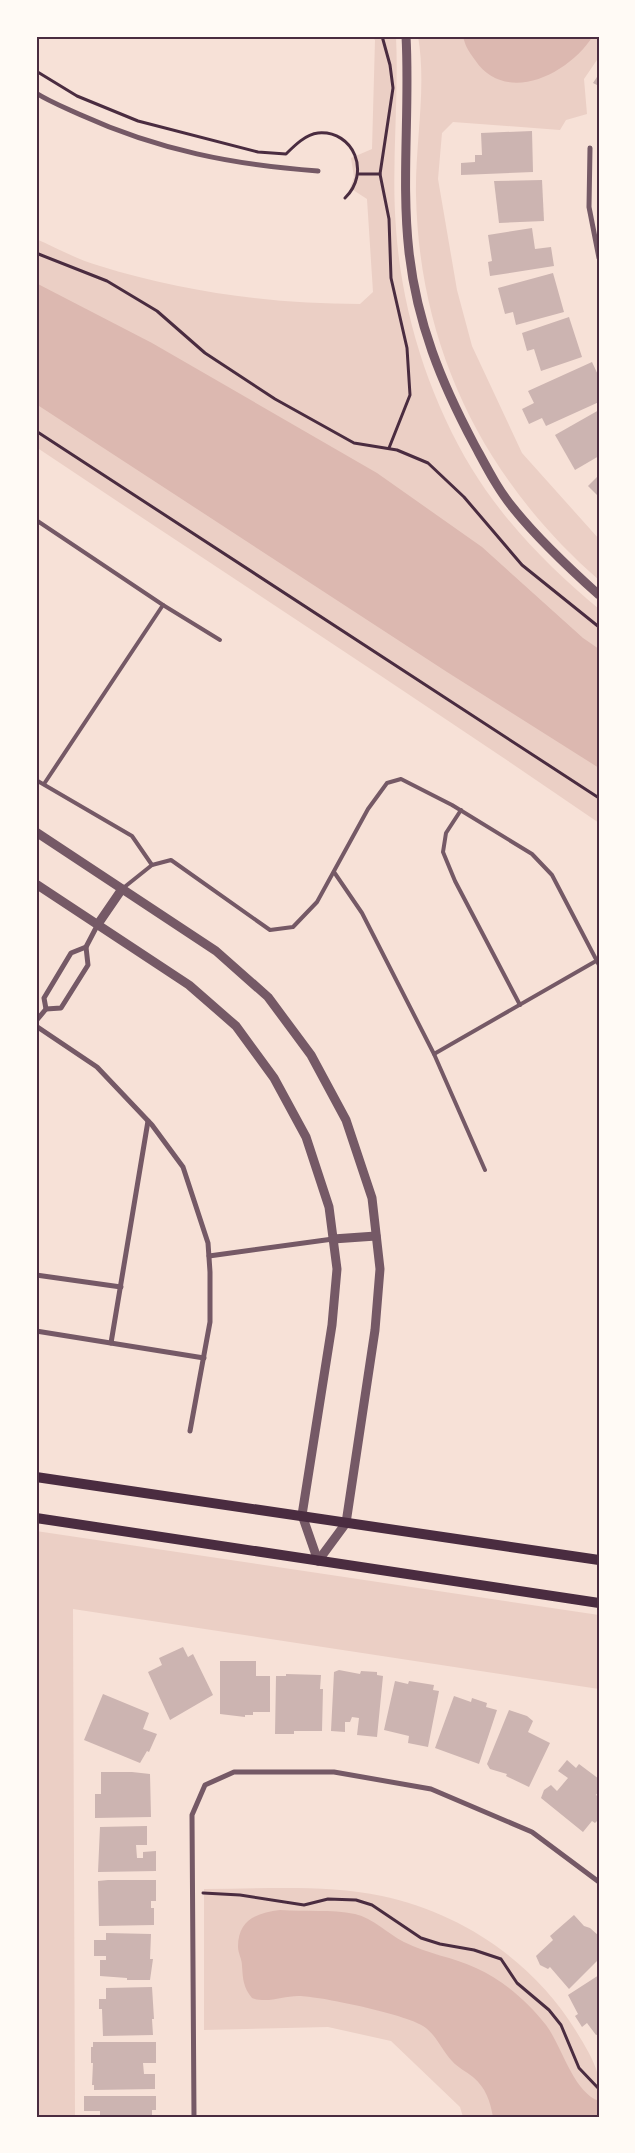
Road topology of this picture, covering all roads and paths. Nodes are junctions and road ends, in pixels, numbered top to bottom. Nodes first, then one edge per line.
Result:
1 (382, 36) edge
2 (406, 36) edge
3 (36, 71) edge
4 (36, 92) edge
5 (590, 148) dead end
6 (318, 171) dead end
7 (359, 174) junction
8 (380, 174) junction
9 (345, 198) dead end
10 (36, 253) edge
11 (599, 258) edge
12 (36, 431) edge
13 (389, 448) junction
14 (36, 520) edge
15 (599, 595) edge
16 (163, 605) junction
17 (599, 628) edge
18 (220, 640) dead end
19 (36, 780) edge
20 (44, 784) junction
21 (599, 798) edge
22 (461, 810) junction
23 (36, 832) edge
24 (152, 865) junction
25 (334, 872) junction
26 (36, 884) edge
27 (122, 889) junction
28 (98, 924) junction
29 (86, 947) junction
30 (598, 963) edge
31 (520, 1005) junction
32 (46, 1008) junction
33 (36, 1021) edge
34 (36, 1026) edge
35 (434, 1054) junction
36 (148, 1121) junction
37 (485, 1170) dead end
38 (376, 1236) junction
39 (333, 1239) junction
40 (209, 1256) junction
41 (36, 1275) edge
42 (121, 1287) junction
43 (36, 1331) edge
44 (111, 1344) junction
45 (204, 1358) junction
46 (190, 1431) dead end
47 (36, 1477) edge
48 (302, 1515) junction
49 (36, 1518) edge
50 (346, 1523) junction
51 (599, 1560) edge
52 (318, 1562) junction
53 (599, 1603) edge
54 (599, 1882) edge
55 (193, 1893) junction
56 (599, 2089) edge
57 (194, 2117) edge

1 - 8 path
2 - 15 street
3 - 7 path
4 - 6 street
5 - 11 street
7 - 8 path
7 - 9 path
8 - 13 path
10 - 13 path
12 - 21 path
13 - 17 path
14 - 16 lane
16 - 18 lane
16 - 20 lane
19 - 20 lane
20 - 24 lane
22 - 25 lane
22 - 30 lane
22 - 31 lane
23 - 27 street
24 - 25 lane
24 - 27 lane
25 - 35 lane
26 - 28 street
27 - 28 street
27 - 38 street
28 - 29 street
28 - 39 street
29 - 32 street
29 - 32 street
30 - 31 lane
31 - 35 lane
32 - 33 street
34 - 36 street
35 - 37 lane
36 - 40 street
36 - 42 street
38 - 39 street
38 - 50 street
39 - 40 street
39 - 48 street
40 - 45 street
41 - 42 street
42 - 44 street
43 - 44 street
44 - 45 street
45 - 46 street
47 - 48 main road
48 - 50 main road
48 - 52 street
49 - 52 main road
50 - 51 main road
50 - 52 street
52 - 53 main road
54 - 55 street
55 - 56 path
55 - 57 street

